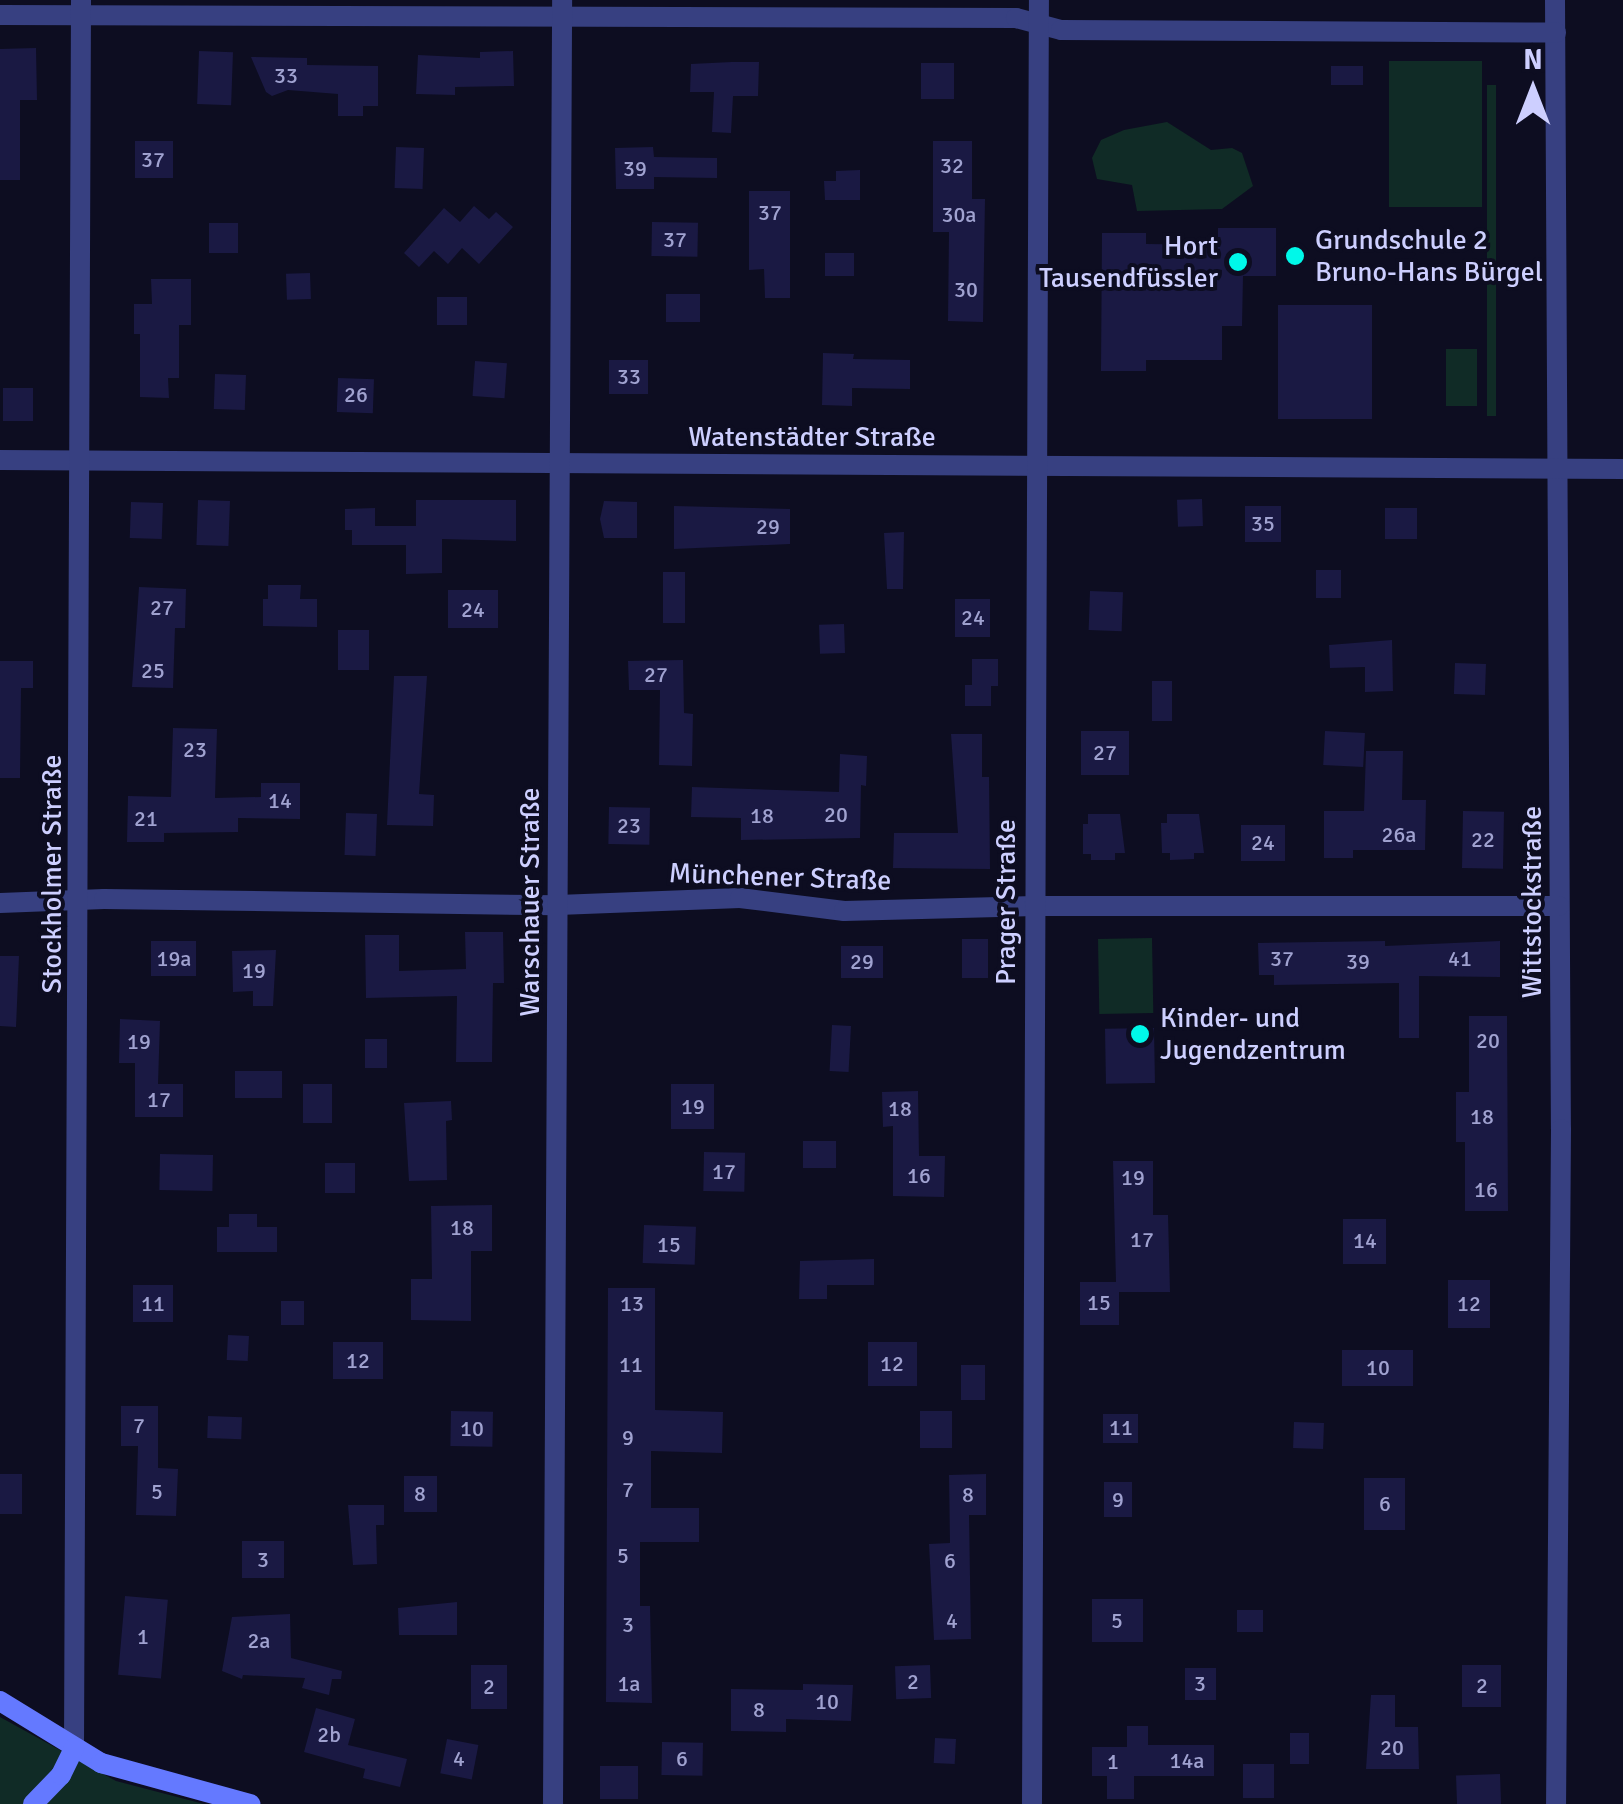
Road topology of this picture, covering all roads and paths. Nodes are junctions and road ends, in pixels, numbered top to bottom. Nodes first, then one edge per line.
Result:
1 (1039, 0) edge
2 (1556, 0) edge
3 (81, 8) edge
4 (562, 8) edge
5 (0, 15) edge
6 (1039, 24) junction
7 (1556, 33) junction
8 (0, 460) edge
9 (82, 461) junction
10 (558, 464) junction
11 (1037, 465) junction
12 (1559, 468) junction
13 (1623, 468) edge
14 (0, 903) edge
15 (78, 904) junction
16 (558, 905) junction
17 (1034, 906) junction
18 (1558, 906) junction
19 (0, 1701) edge
20 (74, 1748) junction
21 (33, 1804) edge
22 (250, 1804) edge
23 (553, 1804) edge
24 (1032, 1804) edge
25 (1556, 1804) edge

1 - 6 street, Prager Straße
2 - 7 street, Wittstockstraße
3 - 4 street
3 - 5 street
3 - 9 street, Stockholmer Straße
4 - 6 street
4 - 10 street, Warschauer Straße
6 - 7 street
6 - 11 street, Prager Straße
7 - 12 street, Wittstockstraße
8 - 9 street, Watenstädter Straße
9 - 10 street, Watenstädter Straße
9 - 15 street, Stockholmer Straße
10 - 11 street, Watenstädter Straße
10 - 16 street, Warschauer Straße
11 - 12 street, Watenstädter Straße
11 - 17 street, Prager Straße
12 - 13 street, Watenstädter Straße
12 - 18 street, Wittstockstraße
14 - 15 street, Münchener Straße
15 - 16 street, Münchener Straße
15 - 20 street, Stockholmer Straße
16 - 17 street, Münchener Straße
16 - 23 street, Warschauer Straße
17 - 18 street, Münchener Straße
17 - 24 street, Prager Straße
18 - 25 street, Wittstockstraße
19 - 20 street
20 - 21 street
20 - 22 street

